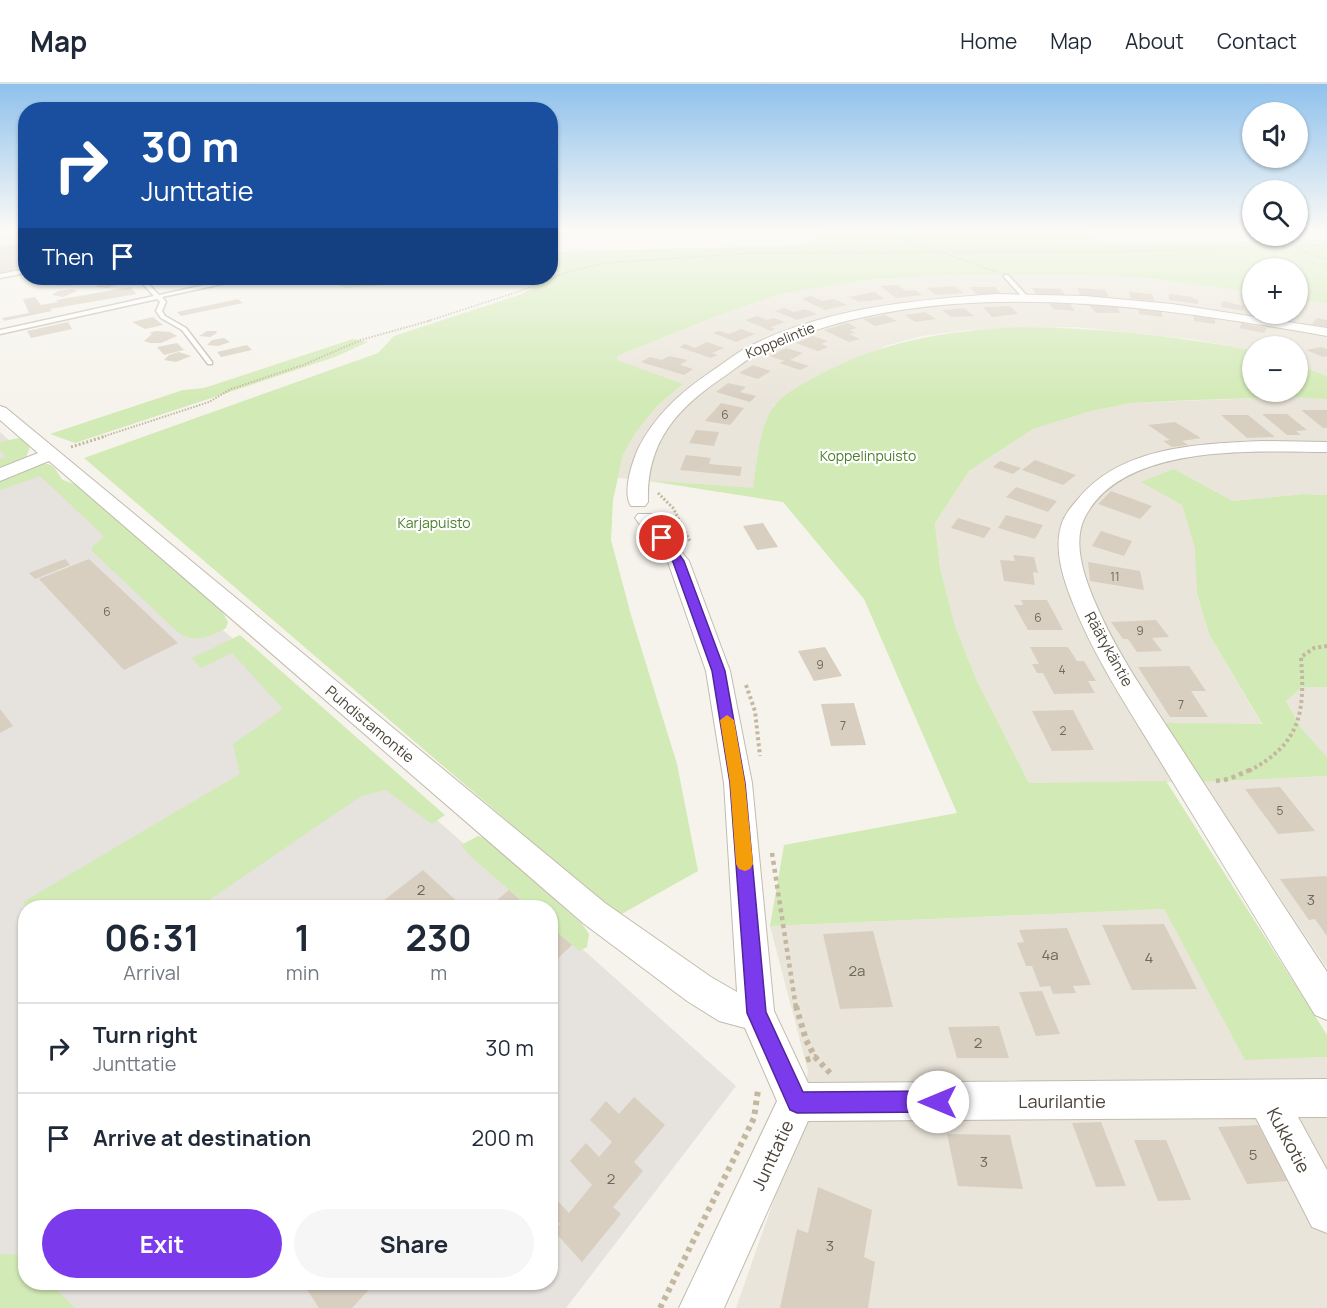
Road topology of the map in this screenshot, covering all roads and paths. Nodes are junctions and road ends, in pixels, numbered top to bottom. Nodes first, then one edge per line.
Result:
1 (150, 287) edge
2 (196, 287) edge
3 (530, 287) edge
4 (1016, 287) edge
5 (158, 295) junction
6 (1027, 299) junction
7 (0, 332) edge
8 (1327, 332) edge
9 (210, 363) dead end
10 (0, 411) edge
11 (1327, 447) edge
12 (51, 454) junction
13 (0, 474) edge
14 (641, 510) joint
15 (1327, 646) edge
16 (1188, 782) junction
17 (1327, 1003) edge
18 (756, 1013) junction
19 (759, 1084) dead end
20 (1327, 1098) edge
21 (1267, 1100) junction
22 (797, 1102) junction
23 (1327, 1212) edge
24 (660, 1308) edge
25 (701, 1308) edge

1 - 5 lane
2 - 5 lane
3 - 12 path
4 - 6 lane
5 - 7 lane
5 - 9 lane
6 - 8 street, Koppelintie
6 - 14 street, Koppelintie
10 - 12 street, Puhdistamontie
11 - 16 street, Räätykäntie
12 - 13 street
12 - 18 street, Puhdistamontie
14 - 18 street, Junttatie
15 - 16 path
16 - 17 street, Räätykäntie
18 - 22 street, Junttatie
19 - 24 path
20 - 21 street, Laurilantie
21 - 22 street, Laurilantie
21 - 23 street, Kukkotie
22 - 25 street, Junttatie

